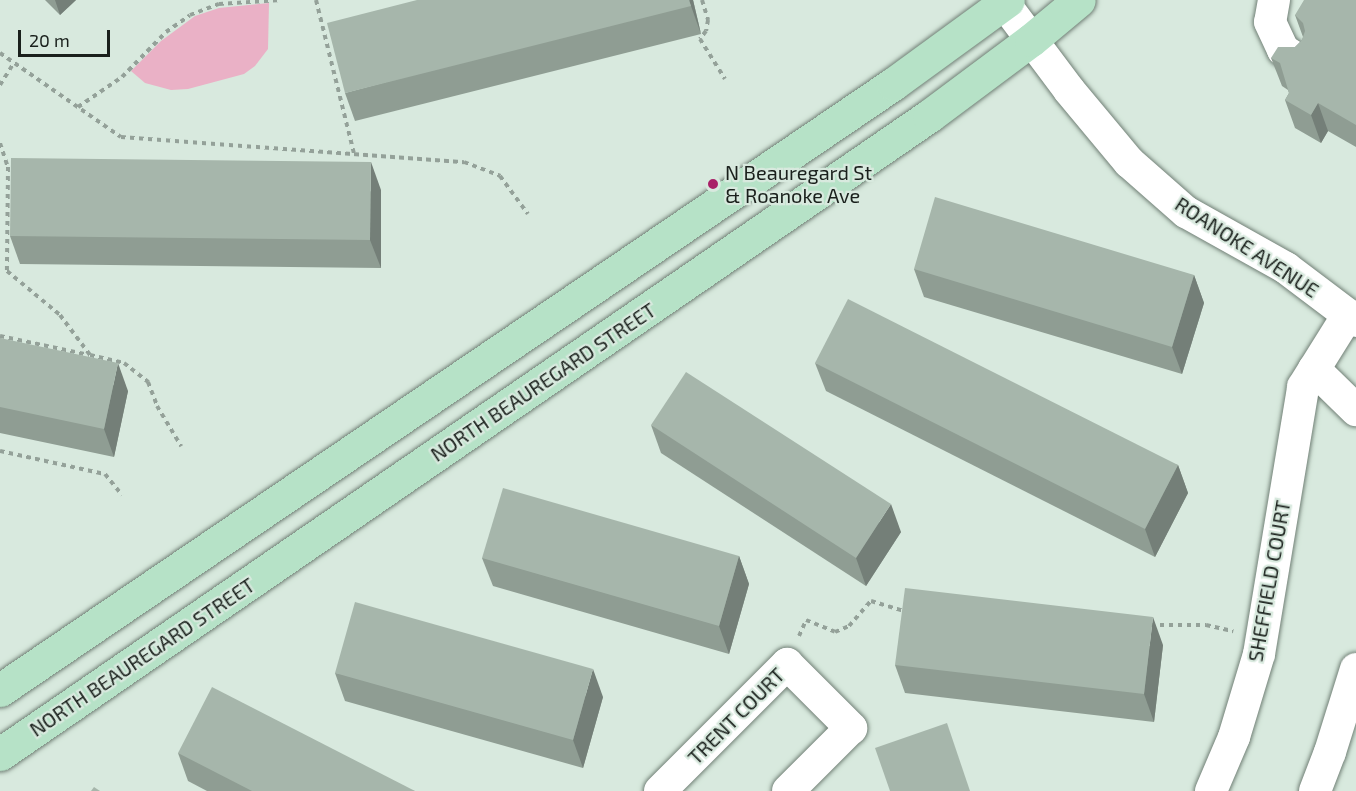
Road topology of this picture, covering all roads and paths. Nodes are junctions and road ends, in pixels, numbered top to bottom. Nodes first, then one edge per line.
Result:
1 (280, 0) edge
2 (316, 0) edge
3 (702, 0) edge
4 (1079, 0) edge
5 (1274, 0) edge
6 (1006, 2) edge
7 (334, 25) edge
8 (323, 28) junction
9 (1031, 40) junction
10 (0, 52) edge
11 (1297, 59) edge
12 (14, 63) junction
13 (725, 79) dead end
14 (0, 85) edge
15 (78, 107) junction
16 (0, 143) edge
17 (354, 153) junction
18 (528, 214) dead end
19 (1352, 318) edge
20 (0, 336) edge
21 (90, 355) junction
22 (1314, 369) junction
23 (1356, 410) edge
24 (181, 447) dead end
25 (0, 451) edge
26 (122, 495) dead end
27 (908, 609) edge
28 (1145, 626) edge
29 (1262, 636) junction
30 (787, 664) junction
31 (1356, 669) edge
32 (0, 690) edge
33 (0, 754) edge
34 (660, 791) edge
35 (788, 791) edge
36 (1211, 791) edge
37 (1315, 791) edge

1 - 15 path
2 - 8 path
3 - 13 path
4 - 9 main road, NORTH BEAUREGARD STREET
5 - 11 street
6 - 9 street, ROANOKE AVENUE
6 - 32 main road
7 - 8 path
8 - 17 path
9 - 19 street, ROANOKE AVENUE
9 - 33 main road, NORTH BEAUREGARD STREET
10 - 12 path
12 - 14 path
12 - 15 path
15 - 17 path
16 - 21 path
17 - 18 path
19 - 22 street, SHEFFIELD COURT
20 - 21 path
21 - 24 path
22 - 23 street
22 - 29 street, SHEFFIELD COURT
25 - 26 path
27 - 30 path
28 - 29 path
29 - 36 street, SHEFFIELD COURT
30 - 34 street, TRENT COURT
30 - 35 street, TRENT COURT
31 - 37 street

